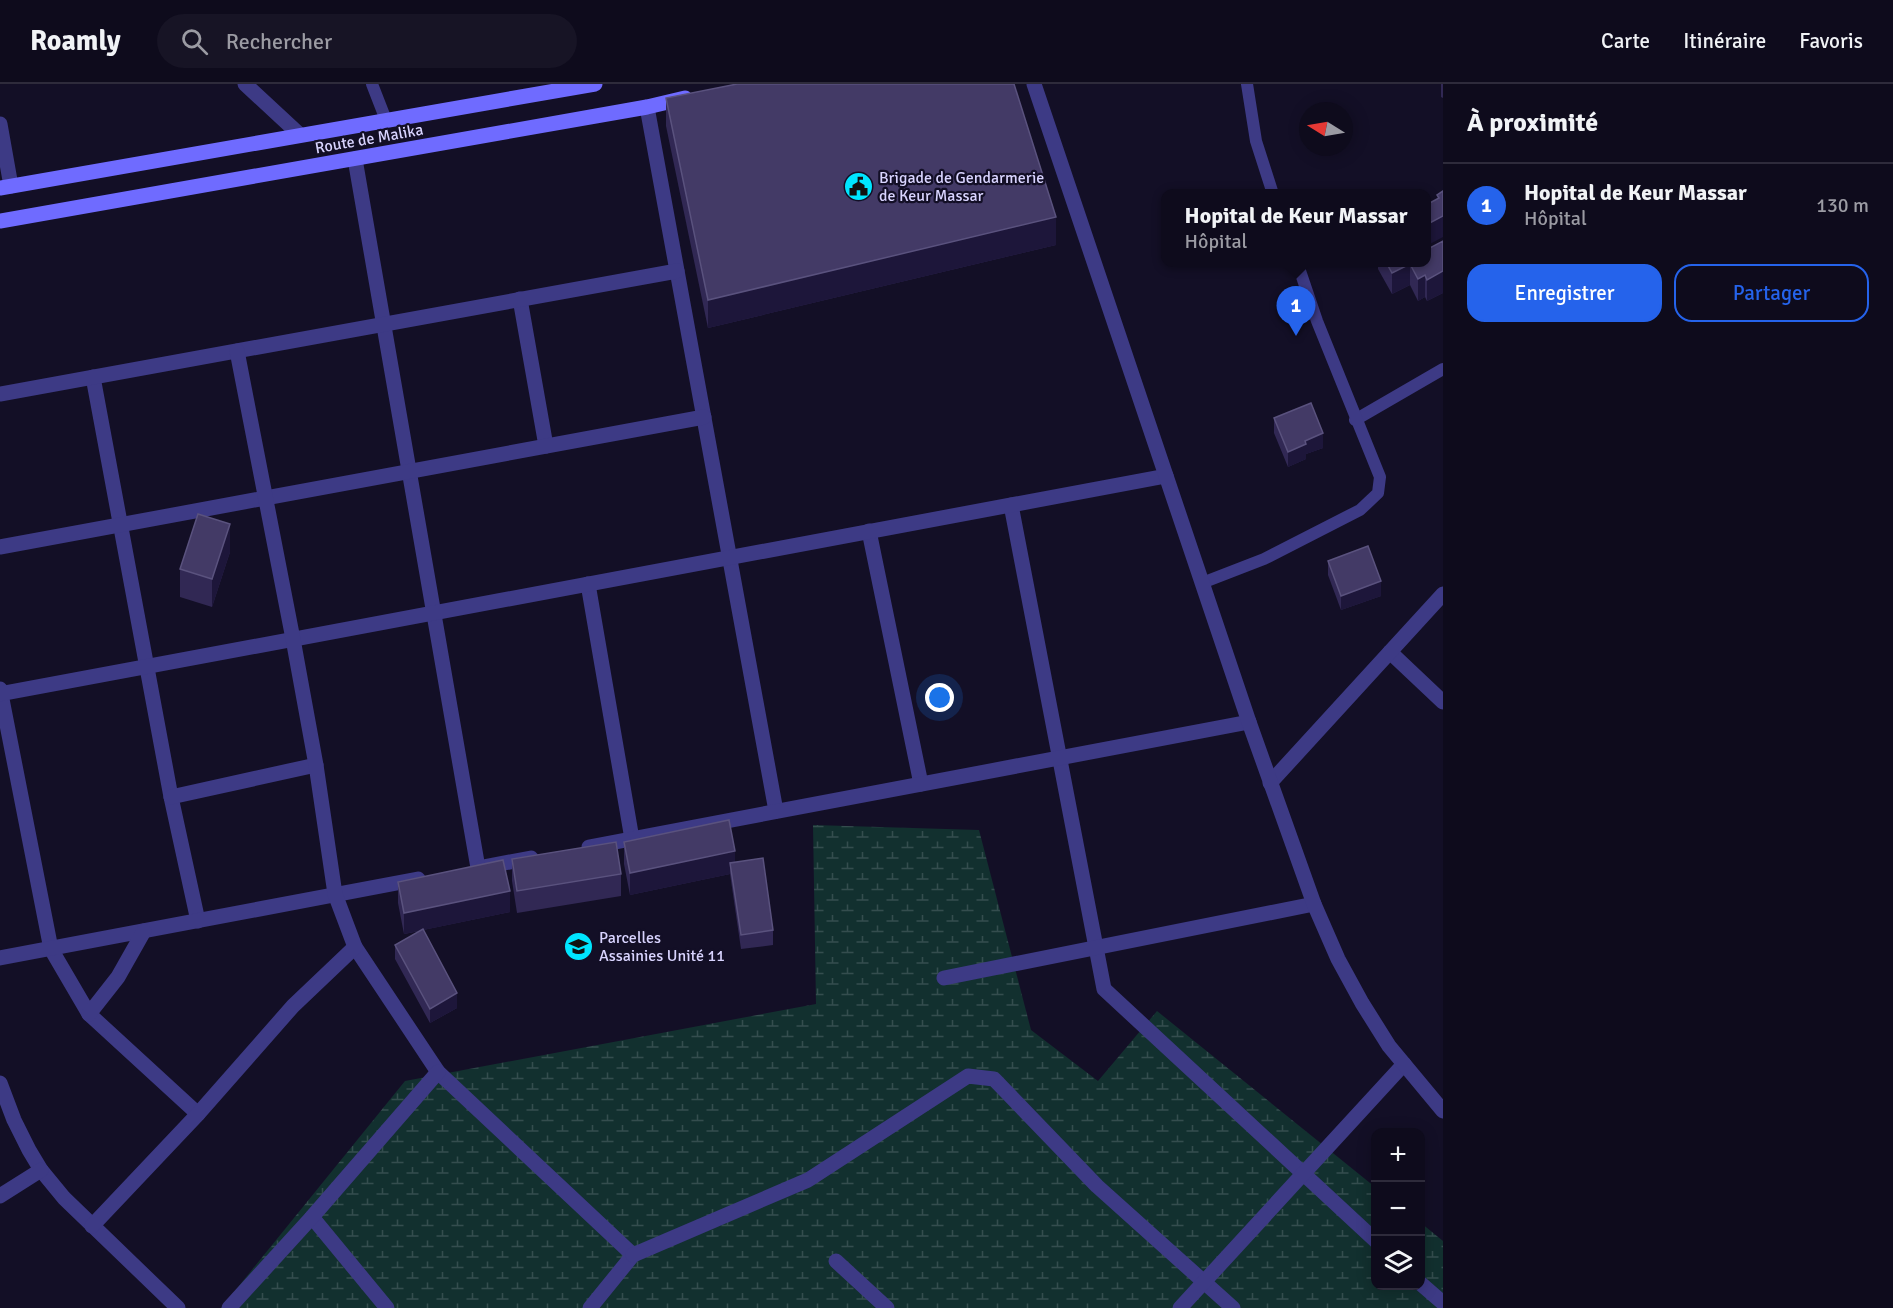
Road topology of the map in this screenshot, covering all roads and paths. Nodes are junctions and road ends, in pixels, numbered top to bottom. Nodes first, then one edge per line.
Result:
1 (244, 84) edge
2 (372, 84) edge
3 (595, 84) edge
4 (1034, 84) edge
5 (1247, 84) edge
6 (700, 94) edge
7 (647, 107) junction
8 (386, 120) junction
9 (0, 123) edge
10 (300, 135) junction
11 (355, 159) junction
12 (6, 187) edge
13 (1271, 189) edge
14 (0, 221) edge
15 (1299, 267) edge
16 (677, 271) junction
17 (520, 299) junction
18 (383, 324) junction
19 (237, 351) junction
20 (1443, 369) edge
21 (93, 377) junction
22 (0, 394) edge
23 (704, 417) junction
24 (1355, 420) junction
25 (546, 446) junction
26 (409, 472) junction
27 (1166, 476) junction
28 (266, 498) junction
29 (1011, 505) junction
30 (120, 525) junction
31 (869, 531) junction
32 (0, 546) edge
33 (729, 557) junction
34 (1202, 583) junction
35 (588, 584) junction
36 (1443, 594) edge
37 (433, 613) junction
38 (293, 639) junction
39 (1390, 652) junction
40 (148, 666) junction
41 (0, 689) edge
42 (0, 694) edge
43 (1443, 702) edge
44 (1249, 722) junction
45 (1059, 757) junction
46 (316, 765) junction
47 (1270, 783) junction
48 (921, 784) junction
49 (171, 797) junction
50 (776, 811) junction
51 (632, 839) junction
52 (577, 849) edge
53 (544, 855) edge
54 (434, 876) edge
55 (335, 894) junction
56 (1314, 904) junction
57 (198, 921) junction
58 (144, 931) junction
59 (355, 947) junction
60 (1096, 947) junction
61 (51, 949) junction
62 (0, 958) edge
63 (944, 978) dead end
64 (89, 1014) junction
65 (1404, 1064) junction
66 (438, 1072) junction
67 (0, 1083) edge
68 (1443, 1111) edge
69 (198, 1114) junction
70 (41, 1170) junction
71 (1303, 1174) junction
72 (0, 1196) edge
73 (312, 1217) junction
74 (92, 1226) junction
75 (1371, 1236) edge
76 (633, 1255) junction
77 (836, 1261) dead end
78 (1204, 1281) junction
79 (1425, 1288) edge
80 (1443, 1304) edge
81 (592, 1307) edge
82 (178, 1308) edge
83 (229, 1308) edge
84 (387, 1308) edge
85 (886, 1308) edge
86 (1180, 1308) edge
87 (1233, 1308) edge

1 - 10 street
2 - 8 lane
3 - 8 main road, Route de Malika
4 - 27 street
5 - 13 lane
6 - 7 main road, Route de Malika
7 - 11 main road, Route de Malika
7 - 16 street
8 - 10 main road, Route de Malika
9 - 12 street
10 - 12 main road, Route de Malika
11 - 14 main road, Route de Malika
11 - 18 street
15 - 24 lane
16 - 17 street
16 - 23 street
17 - 18 street
17 - 25 street
18 - 19 street
18 - 26 street
19 - 21 street
19 - 28 street
20 - 24 lane
21 - 22 street
21 - 30 street
23 - 25 street
23 - 33 street
24 - 34 lane
25 - 26 street
26 - 28 street
26 - 37 street
27 - 29 street
27 - 34 street
28 - 30 street
28 - 38 street
29 - 31 street
29 - 45 street
30 - 32 street
30 - 40 street
31 - 33 street
31 - 48 street
33 - 35 street
33 - 50 street
34 - 44 street
35 - 37 street
35 - 51 street
36 - 39 street
37 - 38 street
37 - 53 street
38 - 40 street
38 - 46 street
39 - 43 street
39 - 47 street
40 - 42 street
40 - 49 street
41 - 42 street
42 - 61 street
44 - 45 street
44 - 47 street
45 - 48 street
45 - 60 street
46 - 49 street
46 - 55 street
47 - 56 street
48 - 50 street
49 - 57 street
50 - 51 street
51 - 52 street
54 - 55 street
55 - 57 street
55 - 59 street
56 - 60 street
56 - 65 street
57 - 58 street
58 - 61 street
58 - 64 street
59 - 66 street
59 - 69 street
60 - 63 street
60 - 71 street
61 - 62 street
61 - 64 street
64 - 69 street
65 - 68 street
65 - 71 street
66 - 73 street
66 - 76 street
67 - 70 street
69 - 74 street
70 - 72 street
70 - 74 street
71 - 75 street
71 - 78 street
73 - 83 street
73 - 84 street
74 - 82 street
76 - 78 street
76 - 81 street
77 - 85 street
78 - 86 street
78 - 87 street
79 - 80 street

